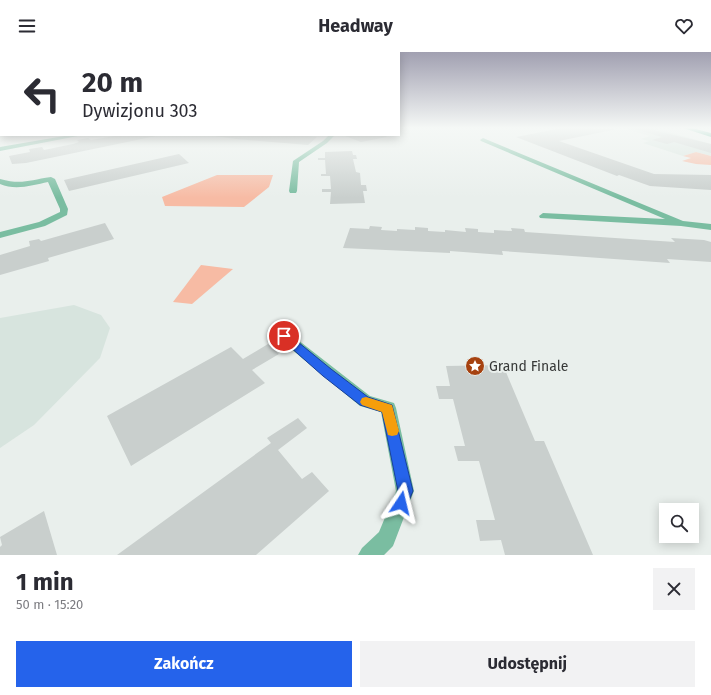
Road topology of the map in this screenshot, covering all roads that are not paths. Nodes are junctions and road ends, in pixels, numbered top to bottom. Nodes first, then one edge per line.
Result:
1 (311, 151) edge
2 (510, 151) edge
3 (0, 181) edge
4 (294, 191) dead end
5 (543, 216) dead end
6 (681, 223) junction
7 (711, 227) edge
8 (0, 235) edge
9 (284, 336) dead end
10 (369, 555) edge

1 - 4 street
2 - 6 street
3 - 8 street
5 - 6 street
6 - 7 street
9 - 10 street

